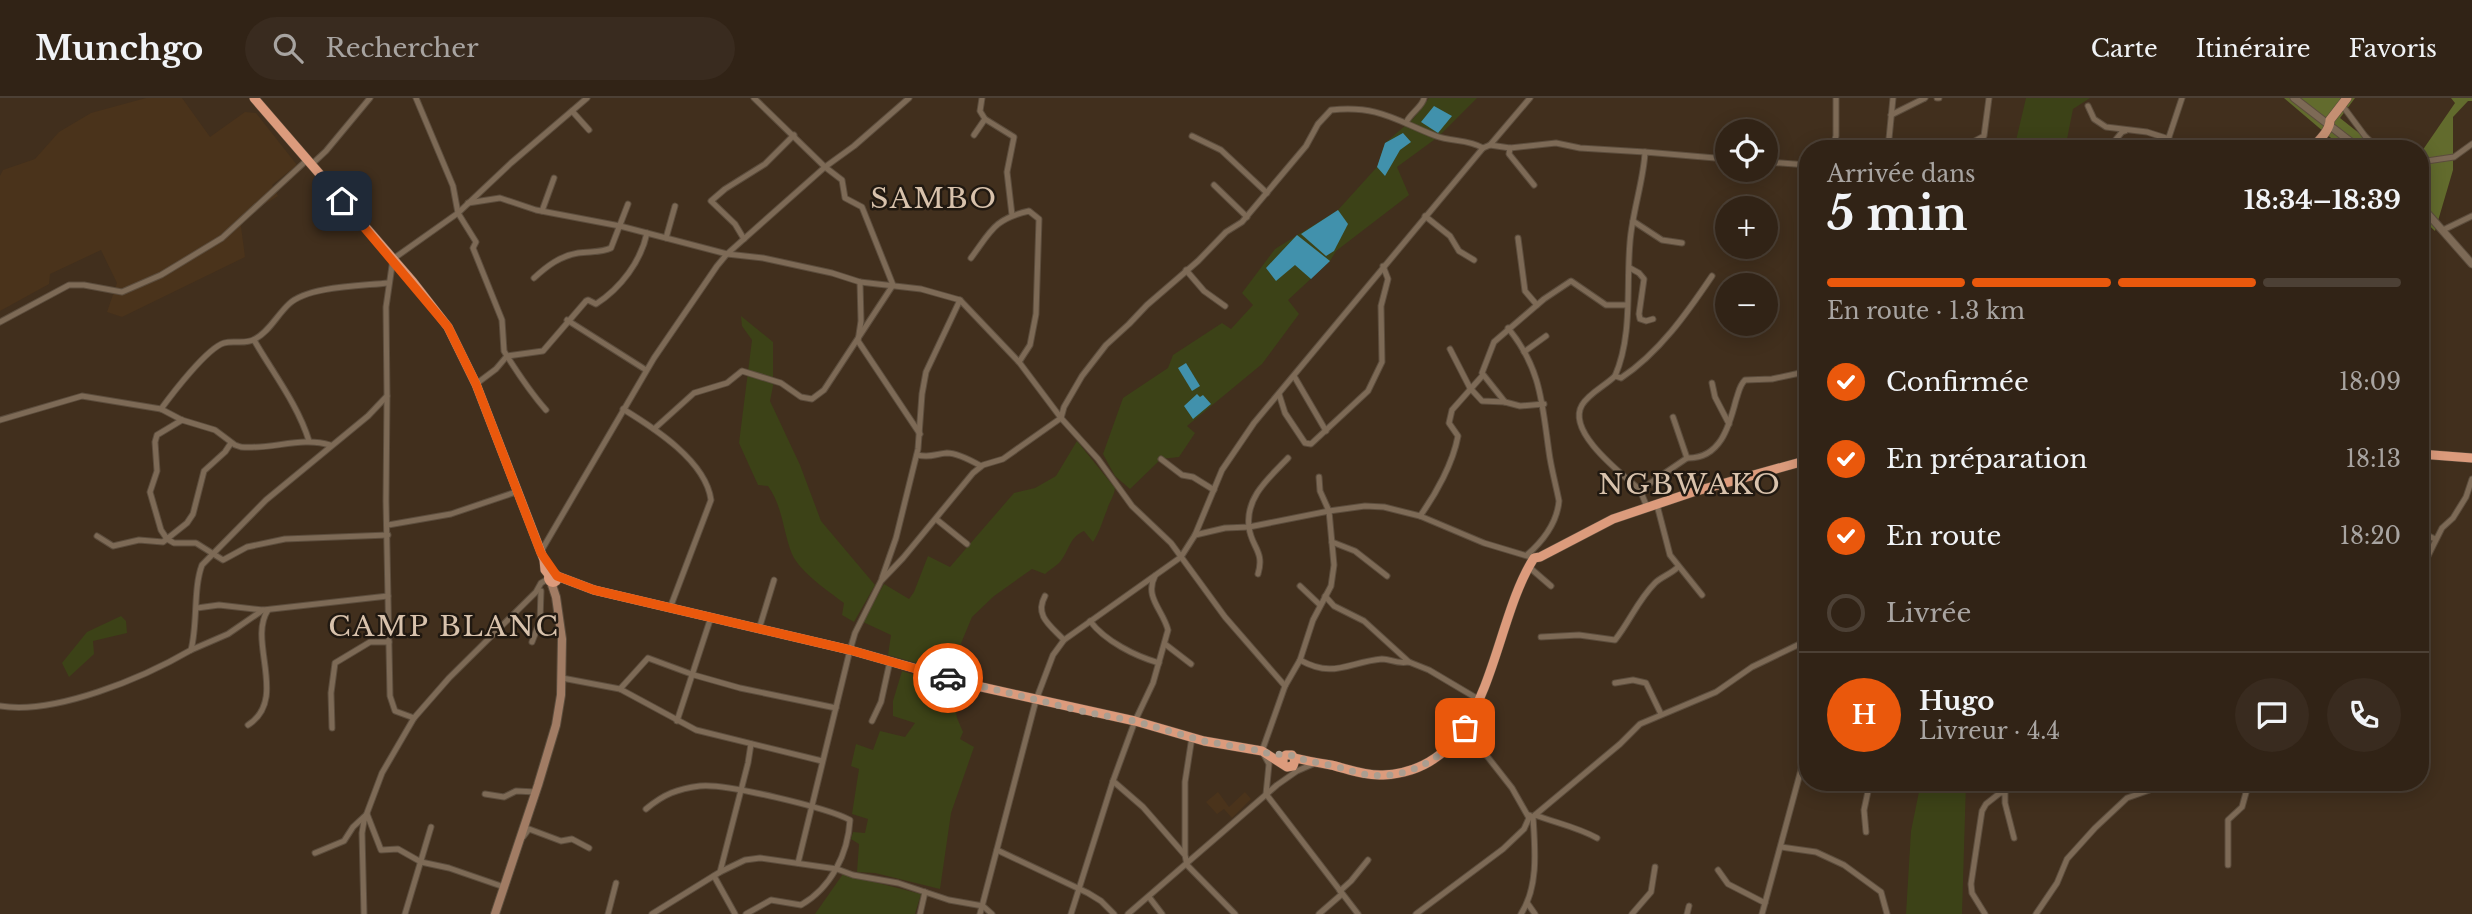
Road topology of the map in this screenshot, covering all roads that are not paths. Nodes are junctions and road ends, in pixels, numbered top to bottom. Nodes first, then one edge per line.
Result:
1 (254, 98) edge
2 (370, 98) edge
3 (416, 98) edge
4 (587, 98) edge
5 (754, 98) edge
6 (982, 98) edge
7 (1424, 98) edge
8 (1530, 98) edge
9 (1836, 98) edge
10 (1893, 98) edge
11 (1925, 98) edge
12 (1989, 98) edge
13 (2182, 98) edge
14 (2294, 98) edge
15 (906, 99) edge
16 (2345, 101) edge
17 (2088, 106) dead end
18 (572, 111) junction
19 (1891, 116) junction
20 (985, 119) junction
21 (1407, 121) junction
22 (2330, 125) junction
23 (2133, 130) junction
24 (589, 131) dead end
25 (794, 135) junction
26 (974, 135) dead end
27 (1192, 136) dead end
28 (2169, 139) joint
29 (1835, 140) edge
30 (1889, 140) edge
31 (1977, 140) edge
32 (2115, 140) edge
33 (2322, 140) edge
34 (2349, 140) edge
35 (2369, 140) edge
36 (2472, 144) edge
37 (1490, 145) junction
38 (1483, 148) junction
39 (1510, 148) junction
40 (1645, 152) junction
41 (1715, 158) edge
42 (2429, 161) edge
43 (309, 163) junction
44 (1778, 163) edge
45 (1799, 164) edge
46 (825, 167) junction
47 (554, 178) dead end
48 (1214, 186) dead end
49 (1534, 186) dead end
50 (1267, 193) junction
51 (468, 203) junction
52 (628, 204) dead end
53 (675, 206) dead end
54 (542, 211) junction
55 (458, 213) junction
56 (1012, 215) junction
57 (2429, 215) edge
58 (1425, 216) junction
59 (2472, 216) edge
60 (1247, 217) junction
61 (1633, 221) junction
62 (620, 226) junction
63 (2443, 230) junction
64 (647, 233) junction
65 (666, 238) junction
66 (1518, 238) dead end
67 (744, 239) junction
68 (1682, 243) dead end
69 (727, 254) junction
70 (971, 258) dead end
71 (393, 260) junction
72 (1474, 260) dead end
73 (2472, 264) edge
74 (1383, 266) junction
75 (1630, 268) junction
76 (1186, 270) junction
77 (1712, 276) dead end
78 (534, 278) dead end
79 (860, 282) junction
80 (388, 283) junction
81 (893, 285) junction
82 (960, 300) junction
83 (1537, 305) junction
84 (1627, 305) junction
85 (1225, 306) dead end
86 (1653, 319) dead end
87 (567, 320) junction
88 (0, 322) edge
89 (1508, 328) junction
90 (1546, 336) dead end
91 (254, 340) junction
92 (858, 341) junction
93 (1450, 349) dead end
94 (1524, 352) junction
95 (507, 356) junction
96 (1019, 362) junction
97 (646, 370) junction
98 (1799, 373) edge
99 (1483, 375) junction
100 (1294, 376) junction
101 (1615, 376) junction
102 (1712, 383) dead end
103 (476, 384) junction
104 (1470, 388) junction
105 (1279, 394) junction
106 (387, 396) junction
107 (1505, 402) junction
108 (1544, 404) junction
109 (161, 409) junction
110 (623, 409) junction
111 (546, 410) dead end
112 (1673, 416) dead end
113 (1061, 418) junction
114 (0, 420) edge
115 (182, 420) junction
116 (1729, 424) junction
117 (654, 429) junction
118 (1326, 431) junction
119 (920, 434) junction
120 (309, 441) junction
121 (231, 443) junction
122 (330, 445) junction
123 (2429, 455) edge
124 (917, 456) junction
125 (1288, 458) dead end
126 (1687, 458) junction
127 (2472, 458) edge
128 (1161, 459) dead end
129 (1799, 463) edge
130 (981, 466) junction
131 (1319, 477) dead end
132 (2472, 479) edge
133 (1214, 489) junction
134 (1640, 490) junction
135 (516, 492) junction
136 (1652, 506) junction
137 (1329, 511) junction
138 (1420, 516) junction
139 (936, 519) junction
140 (388, 525) junction
141 (1249, 527) junction
142 (388, 535) junction
143 (1195, 535) junction
144 (2429, 536) edge
145 (97, 537) dead end
146 (2435, 539) junction
147 (167, 540) junction
148 (1332, 542) junction
149 (967, 544) dead end
150 (214, 552) junction
151 (2429, 552) edge
152 (542, 556) junction
153 (1531, 556) junction
154 (1181, 557) junction
155 (1529, 567) junction
156 (1678, 567) junction
157 (1157, 574) junction
158 (1258, 574) dead end
159 (1387, 576) dead end
160 (553, 579) junction
161 (774, 580) dead end
162 (881, 580) junction
163 (1142, 585) junction
164 (1300, 586) dead end
165 (1551, 586) dead end
166 (1150, 589) junction
167 (538, 592) junction
168 (1702, 594) dead end
169 (388, 596) junction
170 (1045, 596) dead end
171 (1325, 596) junction
172 (1320, 605) junction
173 (197, 608) junction
174 (670, 608) junction
175 (266, 610) junction
176 (711, 617) junction
177 (1090, 621) junction
178 (760, 629) junction
179 (1541, 637) dead end
180 (1064, 640) junction
181 (388, 642) junction
182 (532, 642) dead end
183 (1165, 644) junction
184 (1799, 644) edge
185 (191, 650) junction
186 (850, 650) junction
187 (1300, 660) junction
188 (890, 662) junction
189 (1409, 662) junction
190 (1159, 663) junction
191 (1191, 664) dead end
192 (694, 675) junction
193 (562, 678) junction
194 (1615, 683) dead end
195 (1285, 686) junction
196 (620, 689) junction
197 (1478, 699) junction
198 (1036, 700) junction
199 (0, 706) edge
200 (836, 708) junction
201 (1661, 714) junction
202 (414, 718) junction
203 (677, 721) junction
204 (872, 721) dead end
205 (1135, 721) junction
206 (248, 725) dead end
207 (332, 728) dead end
208 (1465, 728) junction
209 (1192, 737) junction
210 (751, 744) junction
211 (1265, 753) junction
212 (822, 761) junction
213 (1313, 763) junction
214 (1799, 778) edge
215 (1113, 781) junction
216 (741, 790) junction
217 (1868, 791) edge
218 (2147, 791) edge
219 (2246, 791) edge
220 (536, 792) junction
221 (2004, 793) joint
222 (485, 794) dead end
223 (1266, 794) junction
224 (811, 807) junction
225 (646, 809) dead end
226 (367, 814) junction
227 (1532, 817) junction
228 (431, 827) dead end
229 (1866, 832) dead end
230 (1597, 838) dead end
231 (2014, 838) dead end
232 (521, 840) junction
233 (1781, 847) junction
234 (589, 848) dead end
235 (997, 850) junction
236 (315, 853) dead end
237 (1185, 855) junction
238 (1367, 860) dead end
239 (421, 862) junction
240 (798, 863) junction
241 (1187, 865) junction
242 (2228, 865) dead end
243 (1655, 867) dead end
244 (837, 869) junction
245 (1718, 870) dead end
246 (720, 872) junction
247 (714, 876) junction
248 (616, 883) dead end
249 (505, 887) junction
250 (1078, 888) junction
251 (925, 892) junction
252 (1341, 892) junction
253 (1149, 897) junction
254 (1765, 903) junction
255 (1528, 904) junction
256 (982, 906) junction
257 (1689, 906) dead end
258 (364, 914) edge
259 (405, 914) edge
260 (495, 914) edge
261 (608, 914) edge
262 (652, 914) edge
263 (735, 914) edge
264 (746, 914) edge
265 (920, 914) edge
266 (980, 914) edge
267 (992, 914) edge
268 (1071, 914) edge
269 (1114, 914) edge
270 (1128, 914) edge
271 (1162, 914) edge
272 (1235, 914) edge
273 (1319, 914) edge
274 (1358, 914) edge
275 (1416, 914) edge
276 (1521, 914) edge
277 (1535, 914) edge
278 (1632, 914) edge
279 (1687, 914) edge
280 (1762, 914) edge
281 (1887, 914) edge
282 (1985, 914) edge
283 (2036, 914) edge

1 - 43 highway
2 - 43 street
3 - 55 street
4 - 18 street
5 - 25 street
6 - 20 street
7 - 21 street
8 - 37 street
9 - 29 street
10 - 19 street
11 - 19 street
12 - 31 street
13 - 28 street
14 - 22 street
15 - 46 street
16 - 22 main road
16 - 35 street
17 - 23 street
18 - 24 street
18 - 51 street
19 - 30 street
20 - 26 street
20 - 56 street
21 - 38 street
21 - 50 street
22 - 33 main road
22 - 34 street
23 - 28 street
23 - 32 street
25 - 46 street
25 - 67 street
27 - 50 street
36 - 42 street
37 - 38 street
37 - 39 street
38 - 58 street
39 - 40 street
39 - 49 street
40 - 41 street
40 - 61 street
43 - 71 highway
43 - 88 street
44 - 45 street
46 - 67 street
46 - 81 street
47 - 54 street
48 - 60 street
50 - 60 street
51 - 54 street
51 - 55 street
52 - 62 street
53 - 65 street
54 - 62 street
55 - 71 street
55 - 95 street
56 - 70 street
56 - 96 street
57 - 63 street
58 - 72 street
58 - 74 street
59 - 63 street
60 - 76 street
61 - 68 street
61 - 75 street
62 - 64 street
62 - 78 street
63 - 73 street
64 - 65 street
64 - 87 street
65 - 69 street
66 - 83 street
67 - 69 street
69 - 79 street
69 - 97 street
71 - 80 street
71 - 103 highway
74 - 100 street
74 - 118 street
75 - 84 street
75 - 86 street
76 - 85 street
76 - 113 street
77 - 101 street
79 - 81 street
79 - 92 street
80 - 91 street
80 - 106 street
81 - 82 street
81 - 92 street
82 - 96 street
82 - 119 street
83 - 84 street
83 - 89 street
84 - 101 street
87 - 95 street
87 - 97 street
89 - 94 street
89 - 99 street
90 - 94 street
91 - 109 street
91 - 120 street
92 - 117 street
92 - 119 street
93 - 104 street
94 - 108 street
95 - 103 street
95 - 111 street
96 - 113 street
97 - 110 street
98 - 116 street
99 - 104 street
99 - 107 street
100 - 105 street
100 - 118 street
101 - 134 street
102 - 116 street
103 - 135 highway
104 - 107 street
104 - 138 street
105 - 118 street
105 - 133 street
106 - 122 street
106 - 140 street
107 - 108 street
108 - 153 street
109 - 114 street
109 - 115 street
110 - 117 street
110 - 152 street
112 - 126 street
113 - 130 street
113 - 154 street
115 - 121 street
115 - 147 street
116 - 126 street
117 - 174 street
119 - 124 street
120 - 121 street
120 - 122 street
121 - 147 street
122 - 150 street
123 - 127 highway
124 - 130 street
124 - 162 street
125 - 141 street
126 - 134 street
128 - 133 street
129 - 136 highway
130 - 139 street
131 - 137 street
132 - 146 street
133 - 143 street
134 - 136 street
135 - 140 street
135 - 152 highway
136 - 153 highway
136 - 156 street
137 - 138 street
137 - 141 street
137 - 148 street
138 - 153 street
139 - 149 street
139 - 162 street
140 - 142 street
141 - 143 street
141 - 158 street
142 - 150 street
142 - 169 street
143 - 154 street
144 - 146 street
145 - 147 street
146 - 151 street
147 - 150 street
148 - 159 street
148 - 171 street
150 - 173 street
152 - 160 highway
153 - 155 highway
154 - 157 street
154 - 195 street
155 - 165 street
155 - 197 highway
156 - 168 street
156 - 179 street
157 - 163 street
157 - 166 street
160 - 167 street
160 - 174 highway
160 - 193 main road
161 - 178 street
162 - 186 street
163 - 166 street
163 - 177 street
164 - 172 street
166 - 183 street
167 - 182 street
167 - 202 street
169 - 175 street
169 - 181 street
170 - 180 street
171 - 172 street
171 - 189 street
172 - 187 street
173 - 175 street
173 - 185 street
174 - 176 highway
175 - 185 street
175 - 206 street
176 - 178 highway
176 - 192 street
177 - 180 street
177 - 190 street
178 - 186 highway
180 - 198 street
181 - 202 street
181 - 207 street
183 - 190 street
183 - 191 street
184 - 201 street
185 - 199 street
186 - 188 highway
186 - 200 street
187 - 189 street
187 - 195 street
188 - 198 highway
188 - 204 street
189 - 197 street
190 - 205 street
192 - 196 street
192 - 200 street
192 - 203 street
193 - 196 street
193 - 220 main road
194 - 201 street
195 - 211 street
196 - 203 street
197 - 208 highway
198 - 205 highway
198 - 235 street
200 - 212 street
201 - 227 street
202 - 226 street
203 - 210 street
205 - 209 highway
205 - 215 street
208 - 213 highway
208 - 227 street
209 - 211 highway
209 - 237 street
210 - 212 street
210 - 216 street
211 - 213 highway
211 - 223 street
212 - 224 street
213 - 223 street
214 - 233 street
215 - 237 street
215 - 250 street
216 - 224 street
216 - 225 street
216 - 246 street
217 - 229 street
218 - 283 street
219 - 242 street
220 - 222 street
220 - 232 main road
221 - 231 street
221 - 282 street
223 - 241 street
223 - 252 street
224 - 240 street
224 - 244 street
226 - 236 street
226 - 239 street
226 - 258 street
227 - 230 street
227 - 255 street
227 - 275 street
228 - 239 street
232 - 234 street
232 - 249 main road
233 - 254 street
233 - 281 street
235 - 250 street
235 - 256 street
237 - 241 street
238 - 252 street
239 - 249 street
239 - 259 street
240 - 244 street
240 - 246 street
241 - 253 street
241 - 272 street
243 - 278 street
244 - 251 street
244 - 264 street
245 - 254 street
246 - 247 street
247 - 262 street
247 - 263 street
248 - 261 street
249 - 260 main road
250 - 268 street
250 - 269 street
251 - 256 street
251 - 265 street
252 - 273 street
252 - 274 street
253 - 270 street
253 - 271 street
254 - 280 street
255 - 276 street
255 - 277 street
256 - 266 street
256 - 267 street
257 - 279 street

